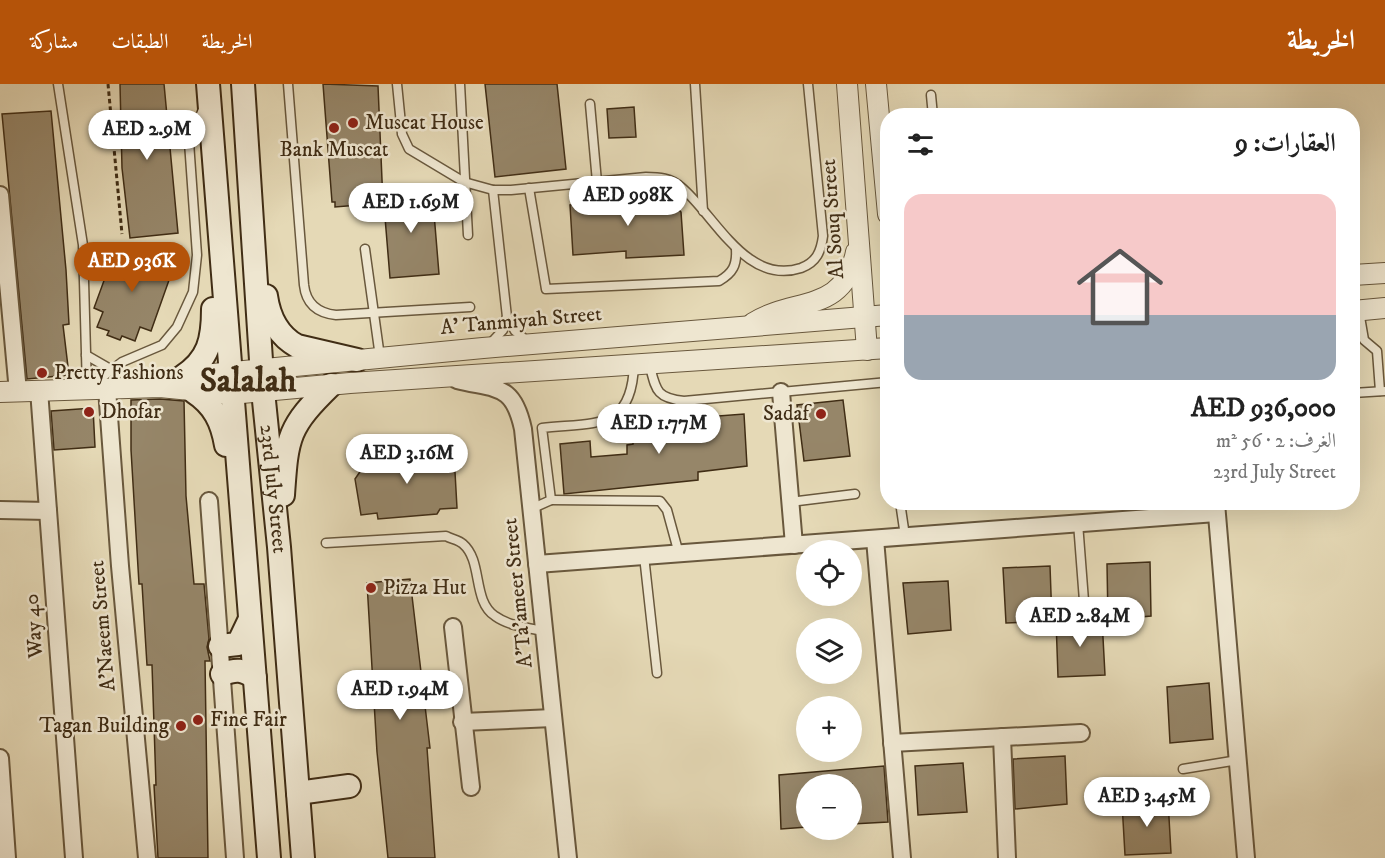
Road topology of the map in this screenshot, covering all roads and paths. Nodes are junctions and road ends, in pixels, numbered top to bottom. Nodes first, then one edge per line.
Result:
1 (58, 84) edge
2 (108, 84) edge
3 (243, 84) edge
4 (288, 84) edge
5 (398, 84) edge
6 (460, 84) edge
7 (695, 84) edge
8 (808, 84) edge
9 (847, 84) edge
10 (876, 84) edge
11 (209, 89) edge
12 (931, 95) dead end
13 (590, 104) dead end
14 (932, 108) edge
15 (880, 127) edge
16 (464, 182) junction
17 (597, 182) junction
18 (529, 188) junction
19 (493, 190) junction
20 (0, 195) edge
21 (703, 211) junction
22 (122, 234) dead end
23 (468, 235) dead end
24 (859, 237) junction
25 (365, 249) dead end
26 (736, 249) junction
27 (255, 252) junction
28 (221, 258) junction
29 (1385, 273) edge
30 (1360, 275) edge
31 (470, 307) dead end
32 (1385, 308) edge
33 (1360, 311) edge
34 (374, 313) junction
35 (880, 316) edge
36 (507, 317) junction
37 (865, 317) junction
38 (1360, 326) edge
39 (745, 328) junction
40 (534, 344) junction
41 (483, 348) junction
42 (880, 349) edge
43 (867, 350) junction
44 (86, 355) junction
45 (368, 359) junction
46 (641, 363) junction
47 (444, 377) junction
48 (109, 379) junction
49 (262, 381) junction
50 (880, 383) edge
51 (188, 384) junction
52 (231, 384) junction
53 (331, 385) junction
54 (87, 389) junction
55 (39, 390) junction
56 (1382, 391) edge
57 (9, 392) edge
58 (781, 392) junction
59 (1360, 393) edge
60 (542, 428) junction
61 (523, 429) junction
62 (855, 494) dead end
63 (551, 500) junction
64 (209, 501) dead end
65 (790, 502) junction
66 (531, 509) junction
67 (0, 510) edge
68 (901, 510) edge
69 (1198, 510) edge
70 (1216, 510) edge
71 (48, 511) junction
72 (242, 513) junction
73 (1078, 523) junction
74 (905, 536) junction
75 (874, 539) junction
76 (326, 543) dead end
77 (794, 545) junction
78 (279, 547) junction
79 (679, 554) junction
80 (644, 556) junction
81 (537, 564) junction
82 (1085, 614) dead end
83 (250, 619) junction
84 (453, 627) dead end
85 (544, 631) junction
86 (220, 646) junction
87 (657, 673) dead end
88 (222, 674) junction
89 (255, 678) junction
90 (553, 718) junction
91 (462, 722) junction
92 (1081, 733) dead end
93 (1002, 737) junction
94 (892, 743) junction
95 (0, 758) edge
96 (1238, 760) junction
97 (1183, 769) dead end
98 (349, 786) dead end
99 (471, 787) dead end
100 (298, 793) junction
101 (7, 858) edge
102 (74, 858) edge
103 (147, 858) edge
104 (235, 858) edge
105 (269, 858) edge
106 (303, 858) edge
107 (568, 858) edge
108 (902, 858) edge
109 (1007, 858) edge
110 (1246, 858) edge

1 - 44 lane
2 - 22 path
3 - 27 main road, 23rd July Street
4 - 34 lane
5 - 16 lane
6 - 16 lane
7 - 21 lane
8 - 26 lane
9 - 24 street, Al Souq Street
10 - 15 street
11 - 28 main road, 23rd July Street
11 - 48 lane
12 - 14 lane
13 - 17 lane
16 - 19 lane
16 - 23 lane
17 - 18 lane
17 - 21 lane
18 - 19 lane
18 - 26 lane
19 - 36 lane
20 - 57 street
21 - 26 lane
24 - 37 street, Al Souq Street
24 - 39 street
25 - 34 lane
27 - 45 main road
27 - 49 main road, 23rd July Street
28 - 51 main road
28 - 52 main road, 23rd July Street
29 - 30 street
31 - 34 lane
32 - 33 street
34 - 45 lane
35 - 37 street, A' Tanmiyah Street
36 - 40 lane
36 - 41 lane
37 - 39 street, A' Tanmiyah Street
37 - 43 street, Al Souq Street
38 - 56 lane
39 - 40 street, A' Tanmiyah Street
40 - 41 street, A' Tanmiyah Street
41 - 45 street, A' Tanmiyah Street
42 - 43 street, A' Tanmiyah Street
43 - 46 street, A' Tanmiyah Street
44 - 48 lane
44 - 54 lane
45 - 49 street, A' Tanmiyah Street
46 - 47 street, A' Tanmiyah Street
46 - 58 lane
46 - 60 lane
47 - 53 street, A' Tanmiyah Street
47 - 61 street, A'Ta'ameer Street
48 - 51 street, A' Tanmiyah Street
48 - 54 street, A' Tanmiyah Street
48 - 103 street, A'Naeem Street
49 - 52 street, A' Tanmiyah Street
49 - 53 street, A' Tanmiyah Street
49 - 78 main road, 23rd July Street
50 - 58 lane
51 - 52 street, A' Tanmiyah Street
51 - 72 main road
52 - 72 main road, 23rd July Street
53 - 78 main road
54 - 55 street, A' Tanmiyah Street
55 - 57 street, A' Tanmiyah Street
55 - 71 street, Way 40
56 - 59 lane
58 - 65 street
60 - 61 lane
60 - 63 lane
61 - 66 street, A'Ta'ameer Street
62 - 65 lane
63 - 66 lane
63 - 79 lane
64 - 86 street
65 - 77 street
66 - 81 street, A'Ta'ameer Street
67 - 71 street
68 - 74 lane
69 - 73 street
70 - 96 street
71 - 102 street, Way 40
72 - 83 main road, 23rd July Street
73 - 74 street
73 - 82 lane
74 - 75 street
75 - 77 street
75 - 94 street
76 - 85 lane
77 - 79 street
78 - 100 main road, 23rd July Street
79 - 80 street
80 - 81 street
80 - 87 lane
81 - 85 street, A'Ta'ameer Street
83 - 86 main road
83 - 89 main road, 23rd July Street
84 - 91 street
85 - 90 street, A'Ta'ameer Street
86 - 88 street
88 - 89 main road
88 - 104 street
89 - 105 main road, 23rd July Street
90 - 91 street
90 - 107 street, A'Ta'ameer Street
91 - 99 street
92 - 93 street
93 - 94 street
93 - 109 street
94 - 108 street
95 - 101 street
96 - 97 lane
96 - 110 street
98 - 100 main road
100 - 106 main road, 23rd July Street

